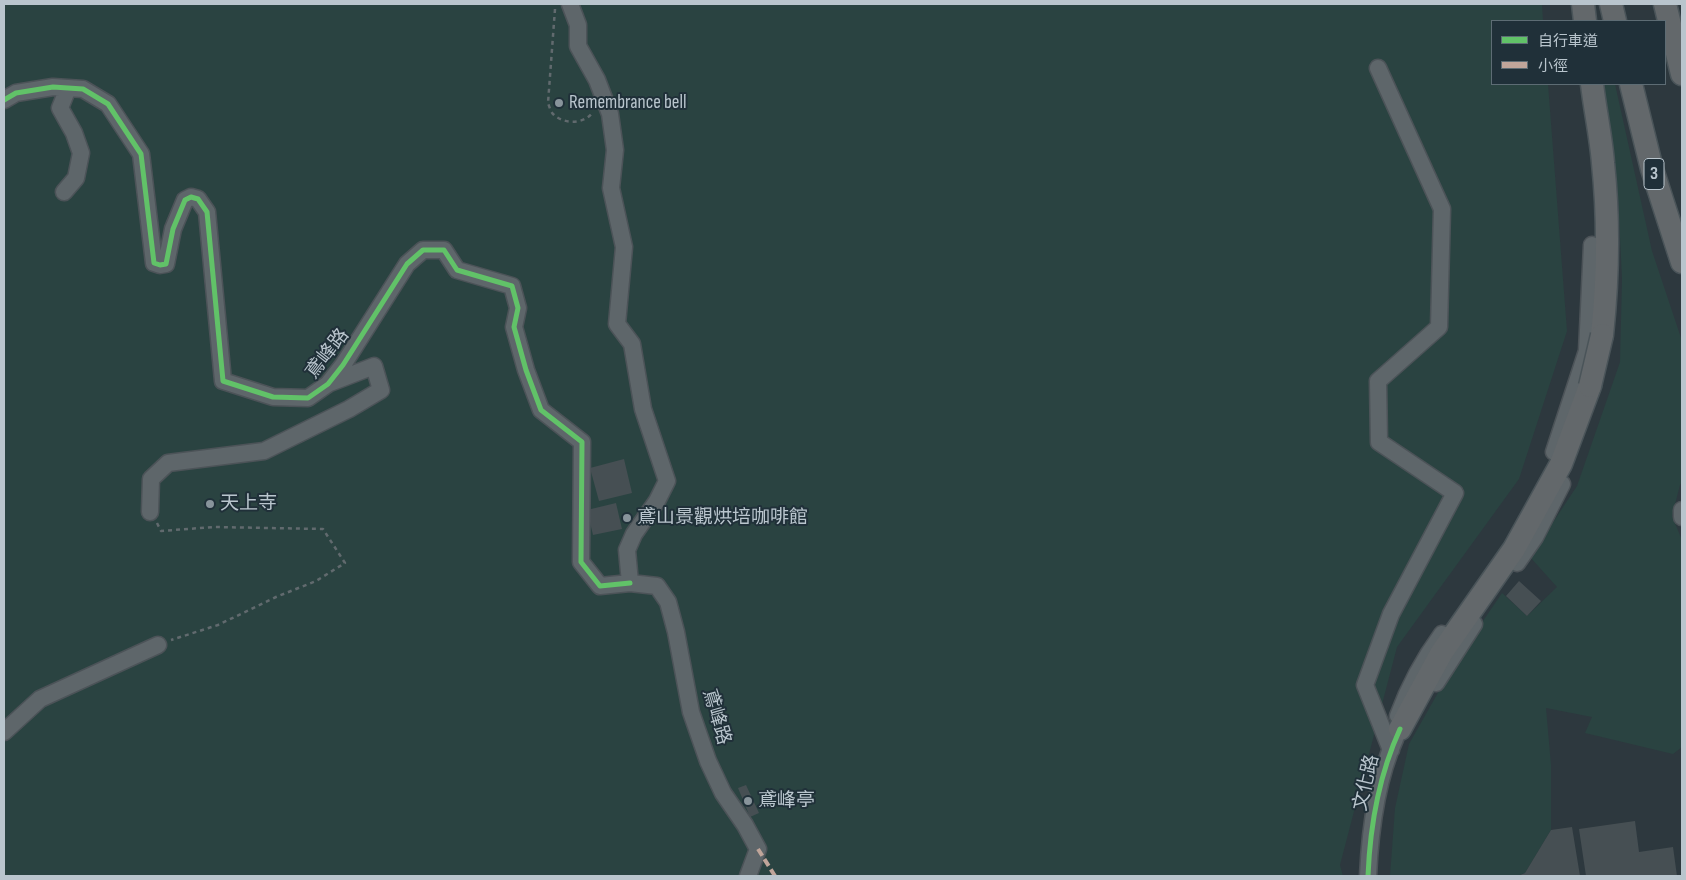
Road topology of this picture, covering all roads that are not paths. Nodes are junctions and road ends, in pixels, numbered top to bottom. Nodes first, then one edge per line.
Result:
1 (570, 4) edge
2 (1583, 4) edge
3 (1611, 4) edge
4 (1665, 4) edge
5 (1586, 20) edge
6 (1615, 20) edge
7 (1378, 68) dead end
8 (1682, 74) edge
9 (1592, 85) edge
10 (1631, 85) edge
11 (68, 88) junction
12 (4, 100) edge
13 (64, 192) dead end
14 (1592, 245) dead end
15 (1682, 262) edge
16 (1594, 343) junction
17 (1603, 367) dead end
18 (328, 384) junction
19 (1682, 510) edge
20 (150, 512) road end
21 (1682, 517) edge
22 (630, 583) junction
23 (158, 645) road end
24 (4, 732) edge
25 (1394, 741) junction
26 (748, 876) edge
27 (1368, 876) edge

1 - 22 street
2 - 5 highway
3 - 6 highway
4 - 8 highway
7 - 25 street
9 - 16 highway
10 - 15 highway, 3
11 - 12 street, 鳶峰路
11 - 13 street
11 - 18 street, 鳶峰路
14 - 16 street
16 - 25 street
16 - 25 highway, bridge
17 - 25 street
18 - 20 street
18 - 22 street, 鳶峰路
19 - 21 street
22 - 26 street, 鳶峰路
23 - 24 street
25 - 27 street, 文化路

